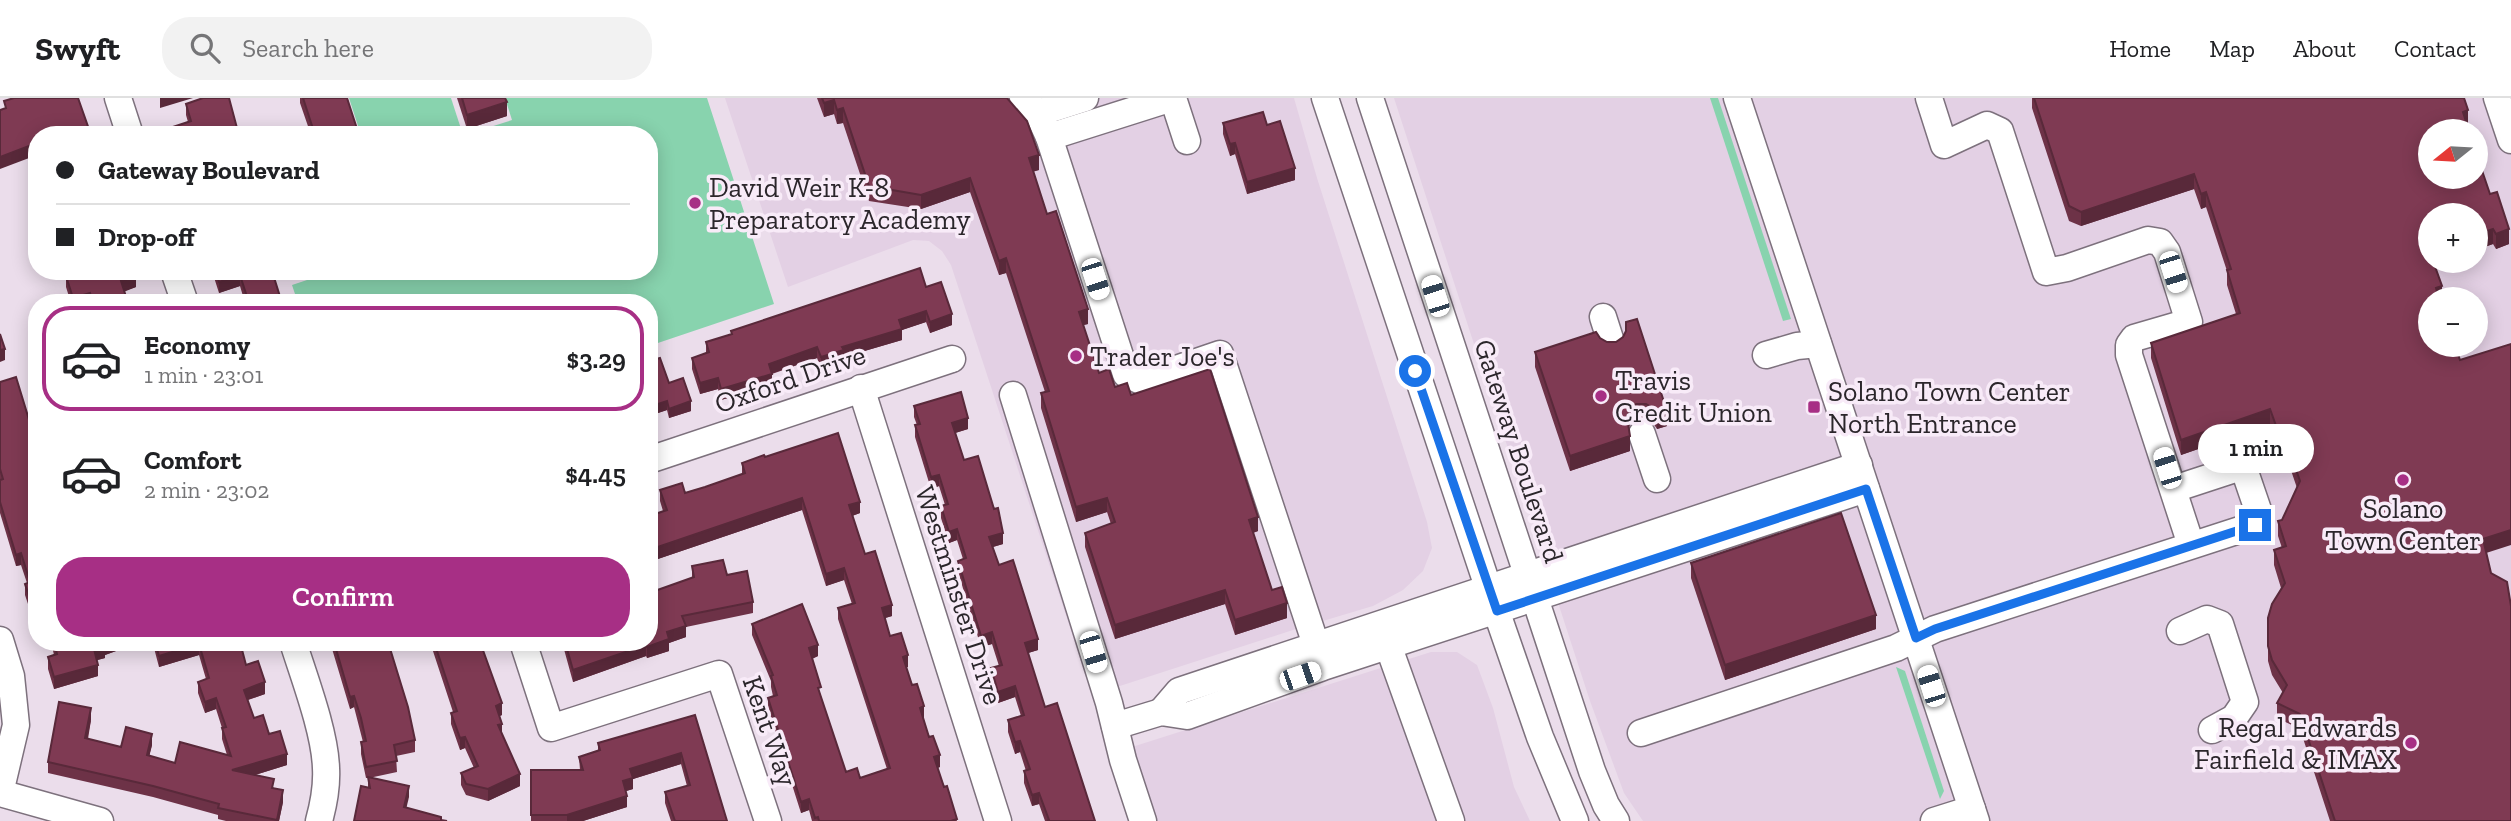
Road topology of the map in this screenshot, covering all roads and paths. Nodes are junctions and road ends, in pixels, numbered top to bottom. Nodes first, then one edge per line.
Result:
1 (118, 98) edge
2 (1084, 98) edge
3 (1172, 98) edge
4 (1325, 98) edge
5 (1370, 98) edge
6 (1737, 98) edge
7 (1929, 98) edge
8 (2497, 98) edge
9 (1030, 106) edge
10 (127, 126) edge
11 (1049, 137) junction
12 (2511, 140) edge
13 (1187, 141) dead end
14 (1818, 344) junction
15 (1766, 355) dead end
16 (952, 359) dead end
17 (861, 388) junction
18 (1013, 395) dead end
19 (1642, 434) dead end
20 (658, 457) edge
21 (1862, 477) junction
22 (1657, 479) dead end
23 (2174, 489) junction
24 (2191, 545) junction
25 (1531, 586) junction
26 (1492, 599) junction
27 (2180, 631) dead end
28 (1384, 634) junction
29 (1916, 638) junction
30 (0, 640) edge
31 (296, 651) edge
32 (526, 651) edge
33 (1319, 656) junction
34 (1115, 726) junction
35 (2212, 730) dead end
36 (1641, 733) dead end
37 (0, 793) edge
38 (1974, 815) edge
39 (100, 821) edge
40 (319, 821) edge
41 (768, 821) edge
42 (998, 821) edge
43 (1143, 821) edge
44 (1451, 821) edge
45 (1574, 821) edge
46 (1616, 821) edge
47 (1934, 821) edge

1 - 10 street
2 - 9 street
3 - 11 street
3 - 13 street
4 - 26 street
5 - 25 street, Gateway Boulevard
6 - 14 street
7 - 23 street
8 - 12 street
9 - 11 street
11 - 33 street
14 - 15 street
14 - 21 street
16 - 17 street, Oxford Drive
17 - 20 street, Oxford Drive
17 - 42 street, Westminster Drive
18 - 34 street
19 - 22 street
21 - 25 street
21 - 29 street
23 - 24 street
23 - 24 street
24 - 29 street
25 - 26 street
25 - 46 street, Gateway Boulevard
26 - 28 street
26 - 45 street
27 - 35 street
28 - 33 street
28 - 44 street
29 - 36 street
29 - 38 street
30 - 37 street
31 - 40 street
32 - 41 street, Kent Way
33 - 34 street
34 - 43 street
37 - 39 street
38 - 47 street

